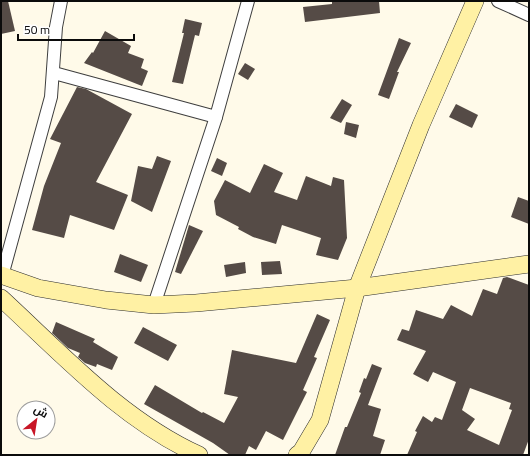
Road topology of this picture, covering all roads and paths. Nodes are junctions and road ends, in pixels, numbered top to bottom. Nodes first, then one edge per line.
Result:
1 (61, 1) edge
2 (248, 1) edge
3 (475, 1) edge
4 (498, 1) edge
5 (529, 15) edge
6 (54, 73) junction
7 (216, 117) junction
8 (529, 264) edge
9 (2, 276) edge
10 (357, 288) junction
11 (1, 298) edge
12 (154, 305) junction
13 (200, 455) edge
14 (297, 455) edge

1 - 6 street
2 - 7 street
3 - 10 main road
4 - 5 street
6 - 7 street
6 - 9 street
7 - 12 street
8 - 10 main road
9 - 12 main road
10 - 12 main road
10 - 14 main road
11 - 13 main road

